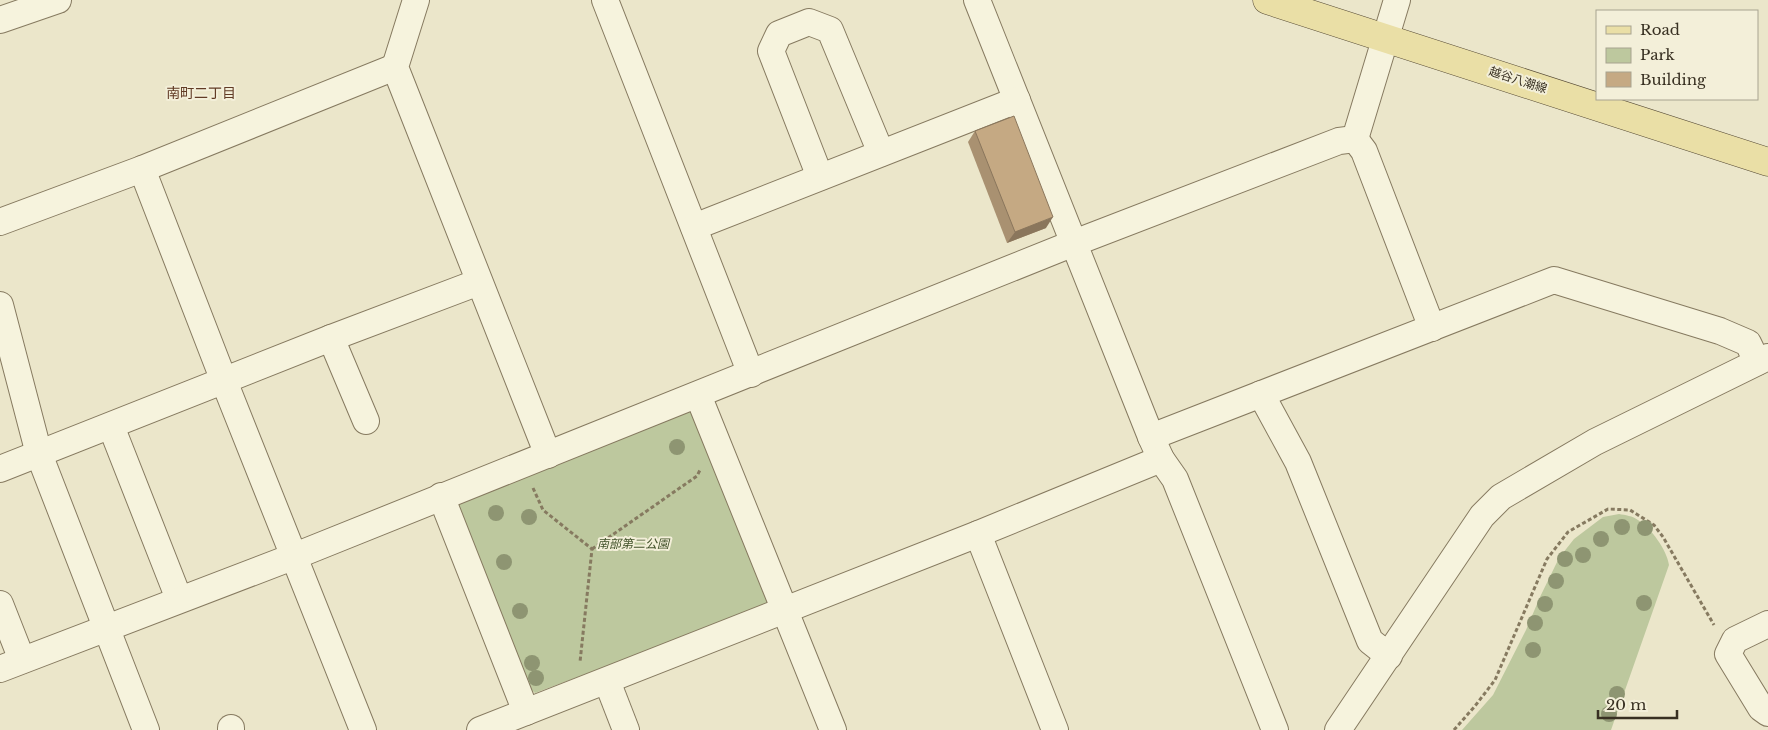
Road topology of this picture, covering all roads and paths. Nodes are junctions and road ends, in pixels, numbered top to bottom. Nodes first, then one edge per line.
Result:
1 (58, 0) edge
2 (416, 0) edge
3 (605, 0) edge
4 (977, 0) edge
5 (1267, 0) edge
6 (1397, 0) edge
7 (0, 20) edge
8 (1386, 38) junction
9 (395, 66) junction
10 (1017, 100) junction
11 (1355, 139) junction
12 (881, 153) junction
13 (1768, 162) edge
14 (142, 170) junction
15 (820, 177) junction
16 (0, 222) edge
17 (694, 227) junction
18 (1074, 243) junction
19 (480, 282) junction
20 (0, 305) edge
21 (1432, 328) junction
22 (332, 338) junction
23 (1763, 359) edge
24 (751, 374) junction
25 (224, 381) junction
26 (1261, 394) junction
27 (698, 395) junction
28 (366, 421) dead end
29 (110, 426) junction
30 (721, 452) junction
31 (548, 455) junction
32 (1162, 458) junction
33 (43, 465) junction
34 (0, 469) edge
35 (441, 496) junction
36 (538, 500) dead end
37 (978, 534) junction
38 (592, 548) junction
39 (295, 556) junction
40 (179, 599) junction
41 (0, 604) edge
42 (786, 610) junction
43 (1768, 624) edge
44 (105, 628) junction
45 (1730, 647) junction
46 (1389, 656) junction
47 (11, 665) edge
48 (581, 666) dead end
49 (607, 681) junction
50 (526, 712) junction
51 (1768, 713) edge
52 (146, 730) edge
53 (363, 730) edge
54 (480, 730) edge
55 (626, 730) edge
56 (833, 730) edge
57 (1055, 730) edge
58 (1275, 730) edge
59 (1338, 730) edge
60 (1454, 730) edge

1 - 7 street
2 - 9 street
3 - 17 street
4 - 10 street
5 - 8 main road, 越谷八潮線
6 - 8 street
8 - 11 street
8 - 13 main road, 越谷八潮線
9 - 14 street
9 - 19 street
10 - 12 street
10 - 18 street
11 - 18 street
11 - 21 street
12 - 15 street
12 - 15 street
14 - 16 street
14 - 25 street
15 - 17 street
17 - 24 street
18 - 24 street
18 - 32 street
19 - 22 street
19 - 31 street
20 - 33 street
21 - 23 street
21 - 26 street
22 - 25 street
22 - 28 street
23 - 46 street
24 - 27 street
25 - 29 street
25 - 39 street
26 - 32 street
26 - 46 street
27 - 30 street
27 - 31 street
29 - 33 street
29 - 40 street
30 - 38 path
30 - 42 street
31 - 35 street
32 - 37 street
32 - 58 street
33 - 34 street
33 - 44 street
35 - 39 street
35 - 50 street
36 - 38 path
37 - 42 street
37 - 57 street
38 - 48 path
39 - 40 street
39 - 53 street
40 - 44 street
41 - 47 street
42 - 49 street
42 - 56 street
43 - 45 street
44 - 47 street
44 - 52 street
45 - 51 street
45 - 60 path
46 - 59 street
49 - 50 street
49 - 55 street
50 - 54 street

